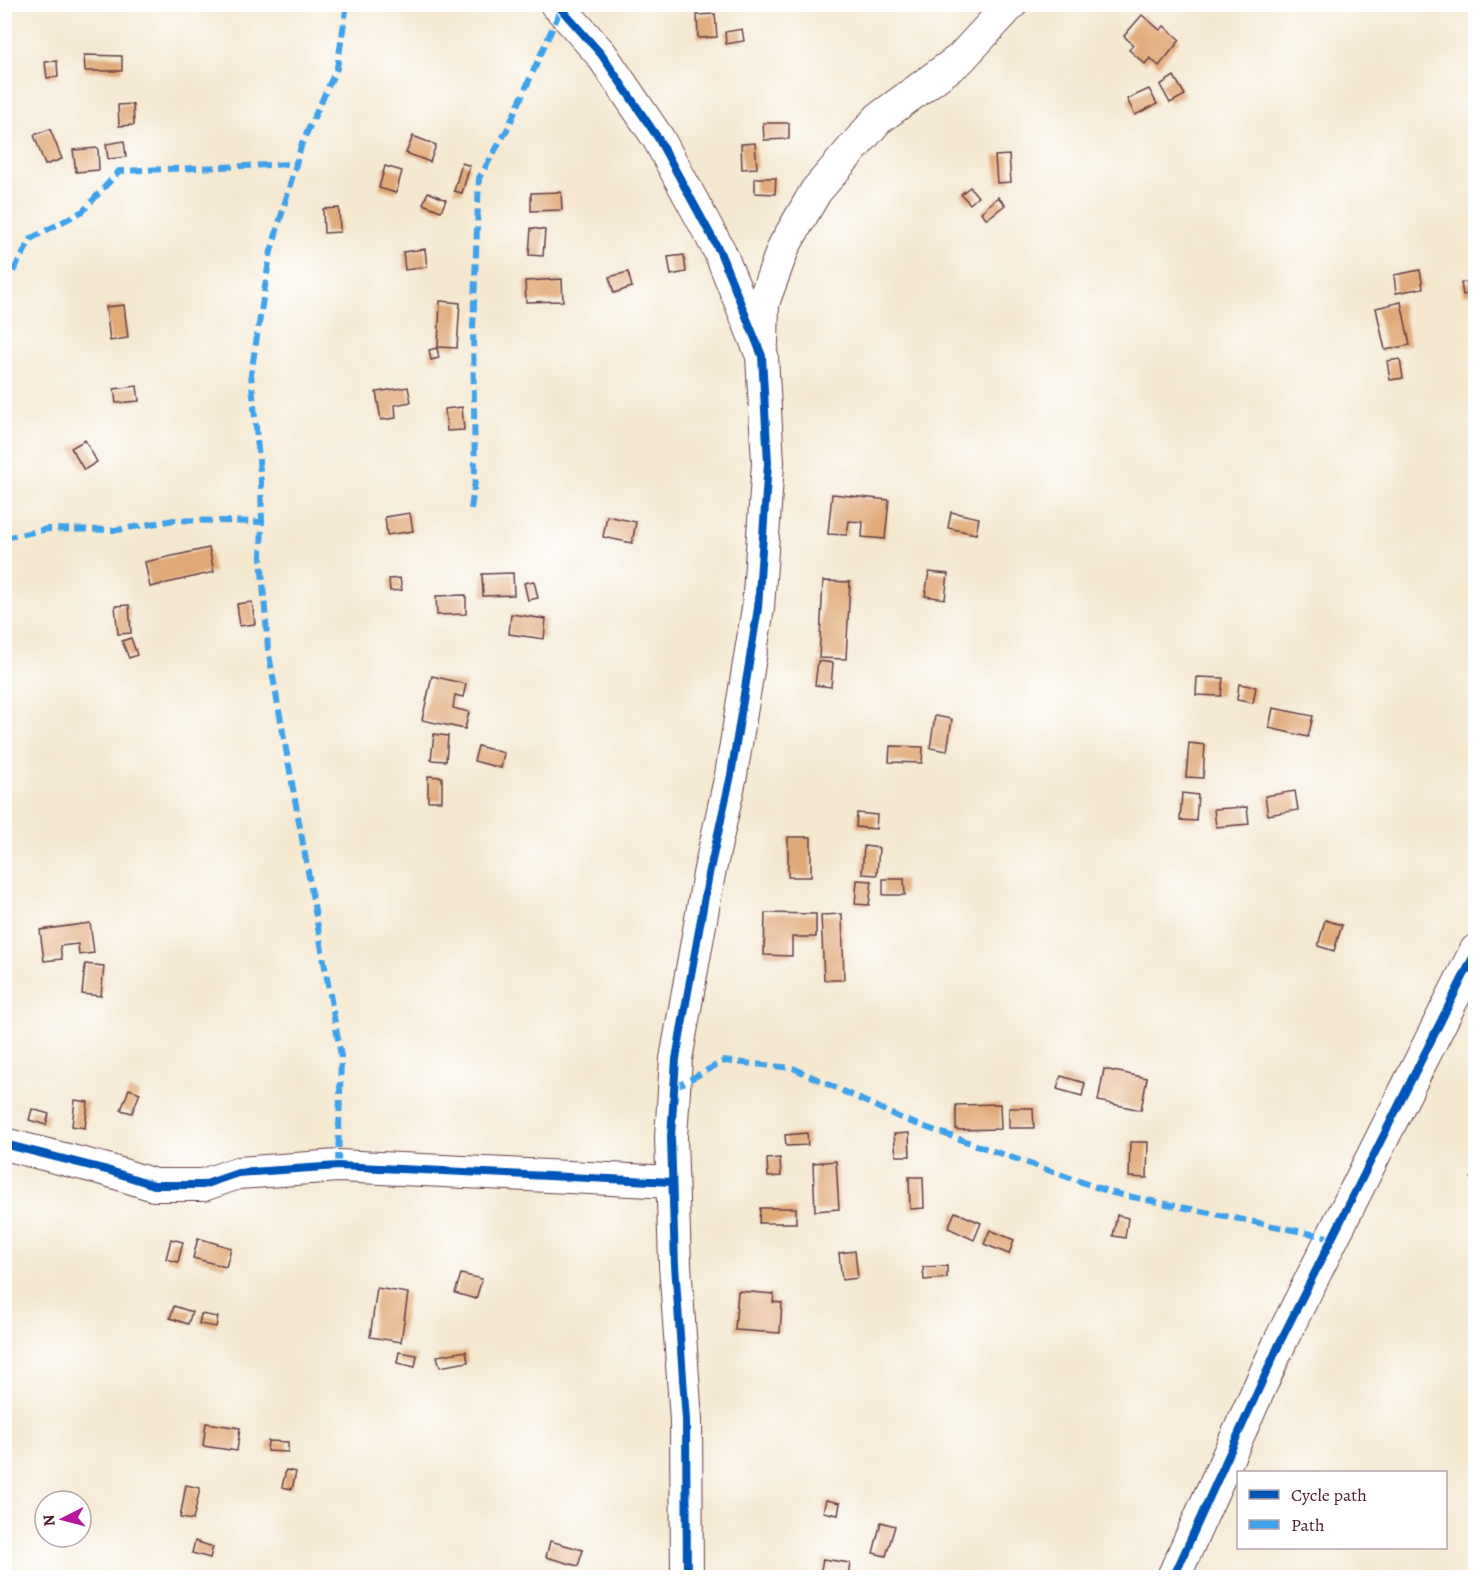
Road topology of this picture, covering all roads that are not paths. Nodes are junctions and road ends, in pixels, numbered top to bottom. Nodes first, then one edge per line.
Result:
1 (556, 4) edge
2 (1011, 4) edge
3 (762, 356) junction
4 (1476, 951) edge
5 (4, 1144) edge
6 (672, 1182) junction
7 (687, 1578) edge
8 (1173, 1578) edge

1 - 3 street
2 - 3 street
3 - 6 street
4 - 8 street
5 - 6 street
6 - 7 street

